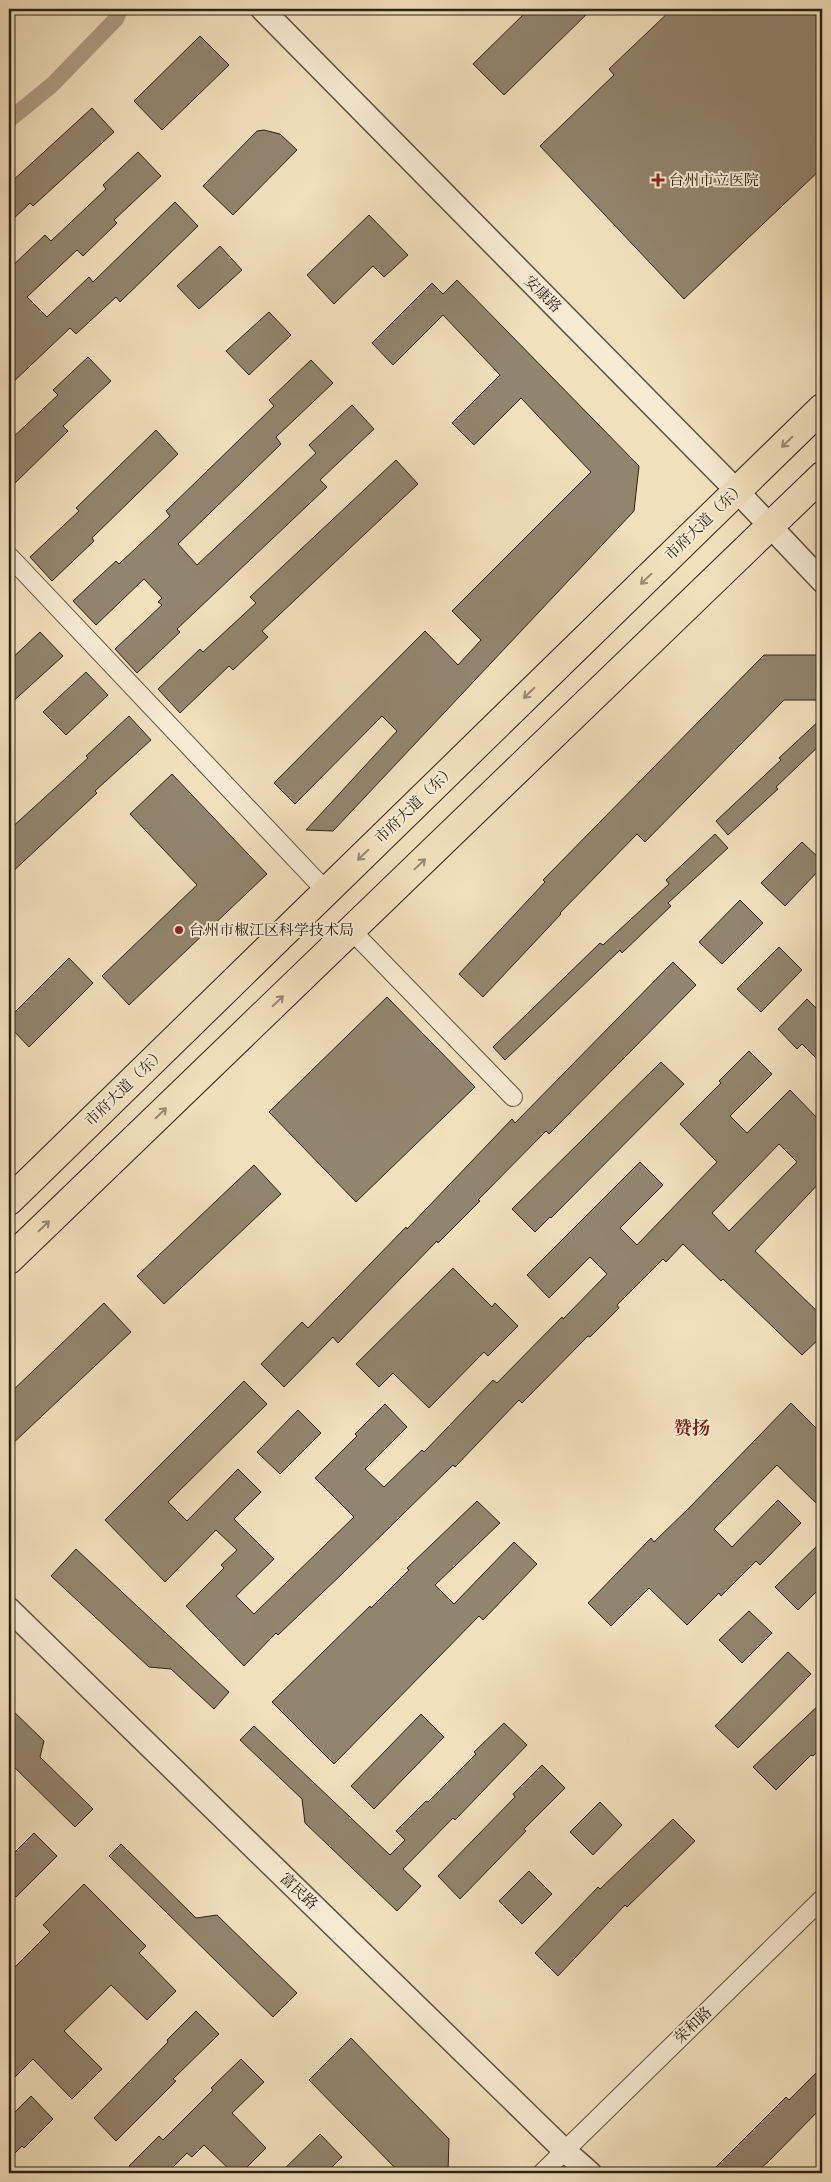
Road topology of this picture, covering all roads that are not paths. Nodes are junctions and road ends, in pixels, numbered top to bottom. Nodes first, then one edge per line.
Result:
1 (262, 9) edge
2 (822, 408) edge
3 (822, 476) edge
4 (737, 491) junction
5 (770, 526) junction
6 (9, 556) edge
7 (822, 581) edge
8 (326, 892) junction
9 (351, 930) junction
10 (514, 1096) dead end
11 (9, 1201) edge
12 (9, 1260) edge
13 (9, 1609) edge
14 (822, 1899) edge
15 (565, 2151) junction
16 (542, 2173) edge
17 (590, 2173) edge

1 - 4 street, 安康路
2 -> 4 main road, 市府大道（东）
3 - 5 main road
4 - 5 street, 安康路
4 -> 8 main road, 市府大道（东）
5 - 7 street, 安康路
9 -> 5 main road
6 - 8 street
8 - 11 main road, 市府大道（东）
9 - 10 street
12 -> 9 main road
13 - 15 street, 富民路
14 - 15 street, 荣和路
15 - 16 street, 荣和路
15 - 17 street, 富民路

